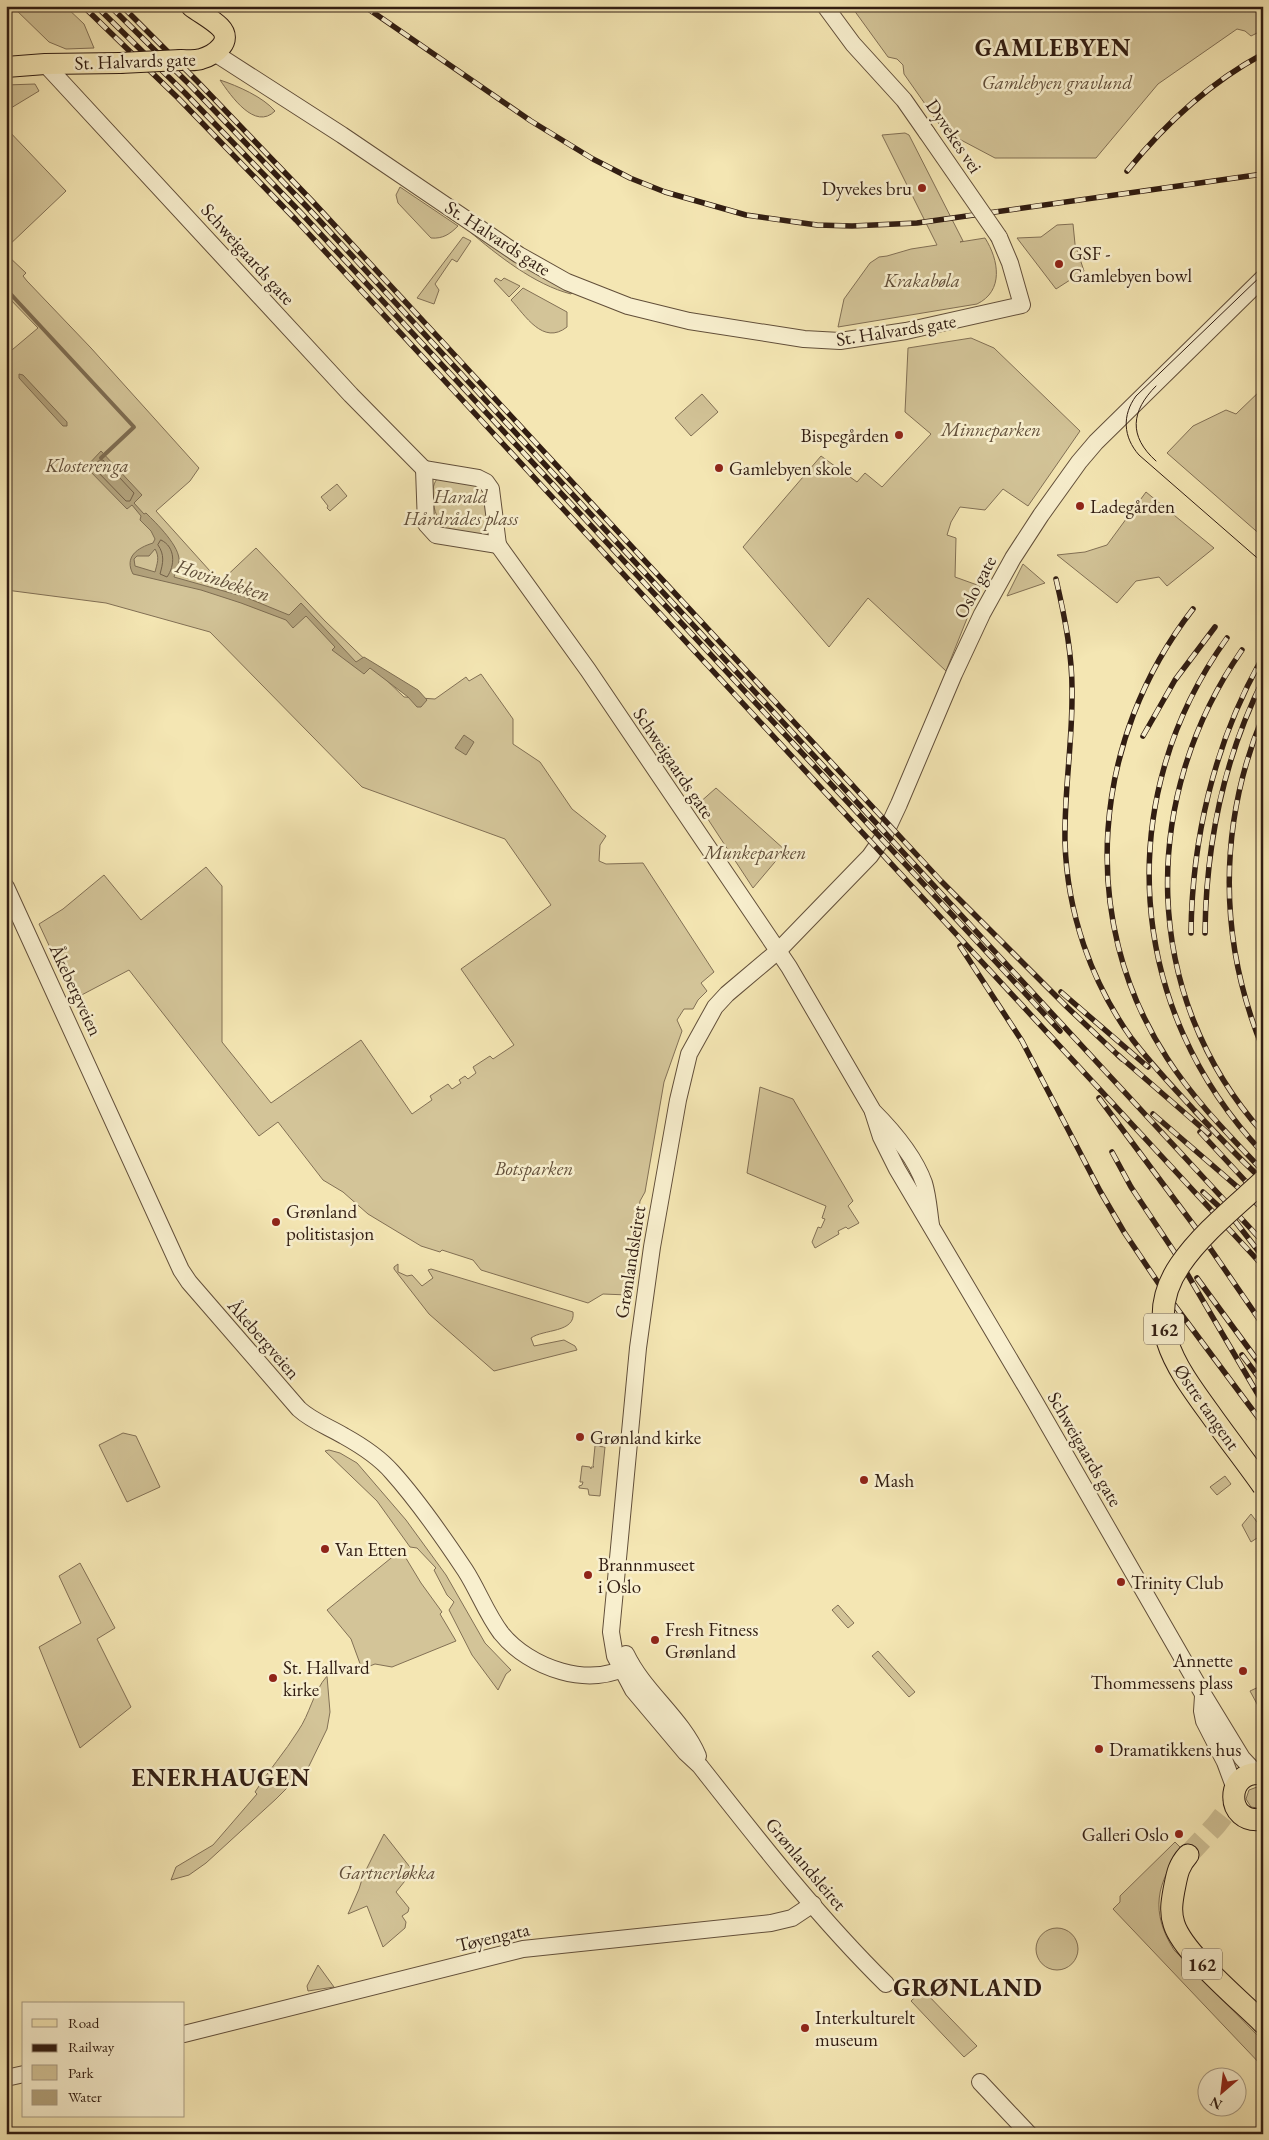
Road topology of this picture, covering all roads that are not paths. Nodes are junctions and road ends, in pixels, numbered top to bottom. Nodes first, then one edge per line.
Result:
1 (825, 6) edge
2 (197, 11) edge
3 (214, 50) junction
4 (45, 64) junction
5 (6, 67) edge
6 (1263, 278) edge
7 (1022, 305) joint
8 (424, 469) junction
9 (498, 545) junction
10 (6, 887) edge
11 (778, 951) junction
12 (1263, 1181) edge
13 (1263, 1486) edge
14 (626, 1667) junction
15 (1203, 1694) junction
16 (1259, 1774) edge
17 (1235, 1789) junction
18 (1263, 1819) edge
19 (1193, 1860) tunnel mouth
20 (813, 1904) junction
21 (886, 1984) dead end
22 (1263, 2023) edge
23 (185, 2034) edge
24 (22, 2074) edge
25 (6, 2078) edge
26 (980, 2082) dead end
27 (1029, 2134) edge

1 - 7 street, Dyvekes vei, bridge
2 - 3 main road
3 - 4 main road, St. Halvards gate, bridge
3 - 7 street, St. Halvards gate
4 - 5 main road, St. Halvards gate
4 - 8 street, Schweigaards gate
6 - 11 street, Oslo gate
8 - 9 street
8 - 9 street
9 - 11 street, Schweigaards gate
10 - 14 street, Åkebergveien
11 - 14 street, Grønlandsleiret
11 - 15 street, Schweigaards gate
12 - 13 highway, Østre tangent / 162, bridge
14 - 20 street, Grønlandsleiret
15 - 16 street, Schweigaards gate
15 - 17 street, Schweigaards gate
16 - 17 highway
17 - 18 highway
19 - 22 highway, 162
20 - 21 street, Grønlandsleiret
20 - 23 street, Tøyengata
24 - 25 street
26 - 27 street

